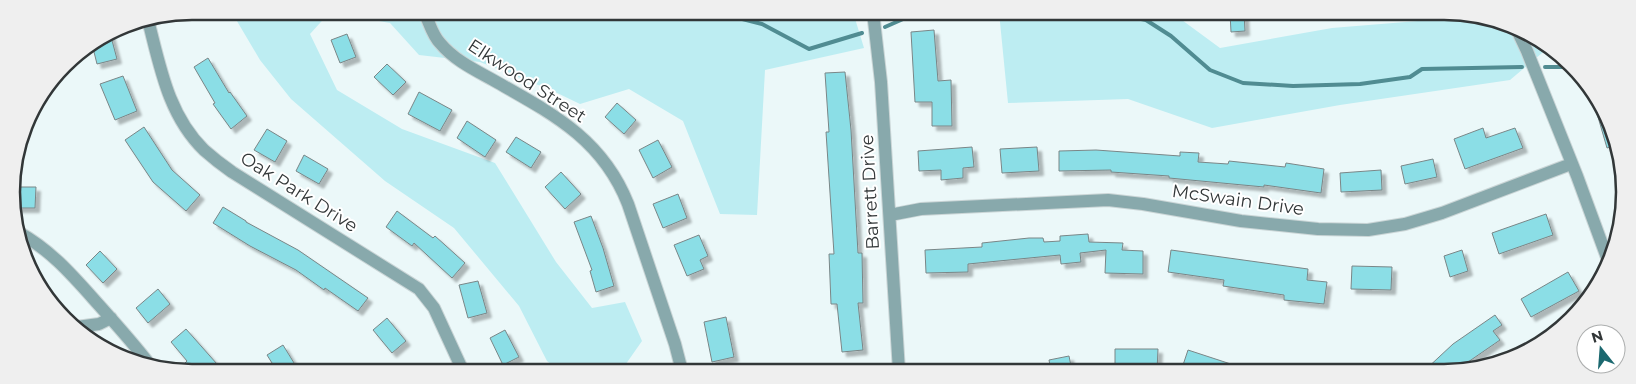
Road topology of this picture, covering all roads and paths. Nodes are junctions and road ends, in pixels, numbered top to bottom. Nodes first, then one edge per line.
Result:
1 (428, 20) edge
2 (873, 20) edge
3 (150, 25) edge
4 (1521, 39) edge
5 (1571, 164) junction
6 (890, 215) junction
7 (26, 238) edge
8 (1605, 252) edge
9 (111, 318) junction
10 (85, 326) edge
11 (143, 357) edge
12 (460, 364) edge
13 (680, 364) edge
14 (898, 364) edge

1 - 13 street, Elkwood Street
2 - 6 street, Barrett Drive
3 - 12 street, Oak Park Drive
4 - 5 street
5 - 6 street, McSwain Drive
5 - 8 street
6 - 14 street, Barrett Drive
7 - 9 street
9 - 10 street
9 - 11 street

